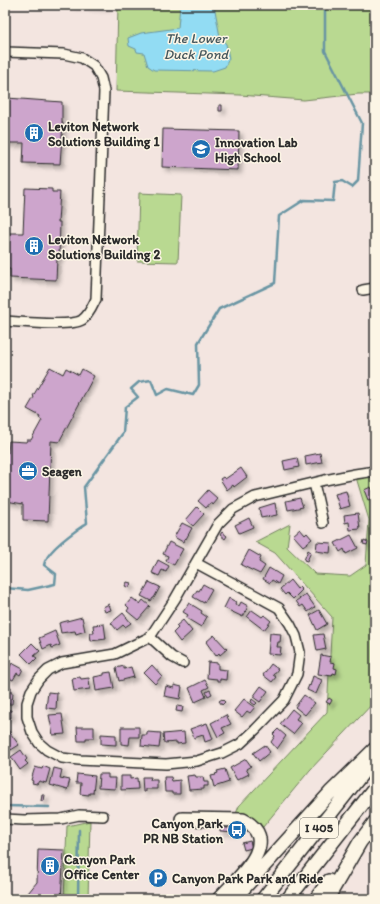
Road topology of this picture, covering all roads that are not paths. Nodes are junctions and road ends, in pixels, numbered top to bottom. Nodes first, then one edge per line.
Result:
1 (5, 52) edge
2 (375, 288) edge
3 (363, 290) dead end
4 (5, 321) edge
5 (375, 471) edge
6 (314, 483) junction
7 (323, 523) dead end
8 (196, 563) junction
9 (150, 637) junction
10 (183, 663) dead end
11 (375, 749) edge
12 (375, 757) edge
13 (375, 769) edge
14 (375, 788) edge
15 (375, 800) edge
16 (102, 816) dead end
17 (5, 819) edge
18 (182, 819) dead end
19 (375, 822) edge
20 (360, 842) junction
21 (219, 899) edge
22 (234, 899) edge
23 (264, 899) edge
24 (288, 899) edge
25 (297, 899) edge
26 (316, 899) edge
27 (327, 899) edge

1 - 4 street
2 - 3 street
5 - 6 street
6 - 7 street
6 - 8 street
8 - 9 street
8 - 9 street
9 - 10 street
11 - 22 highway
12 - 23 highway, I 405
13 - 23 highway, I 405
14 - 24 highway, I 405
15 - 25 highway, I 405
16 - 17 street
18 - 21 highway
19 - 20 highway
20 - 26 highway
20 - 27 highway

